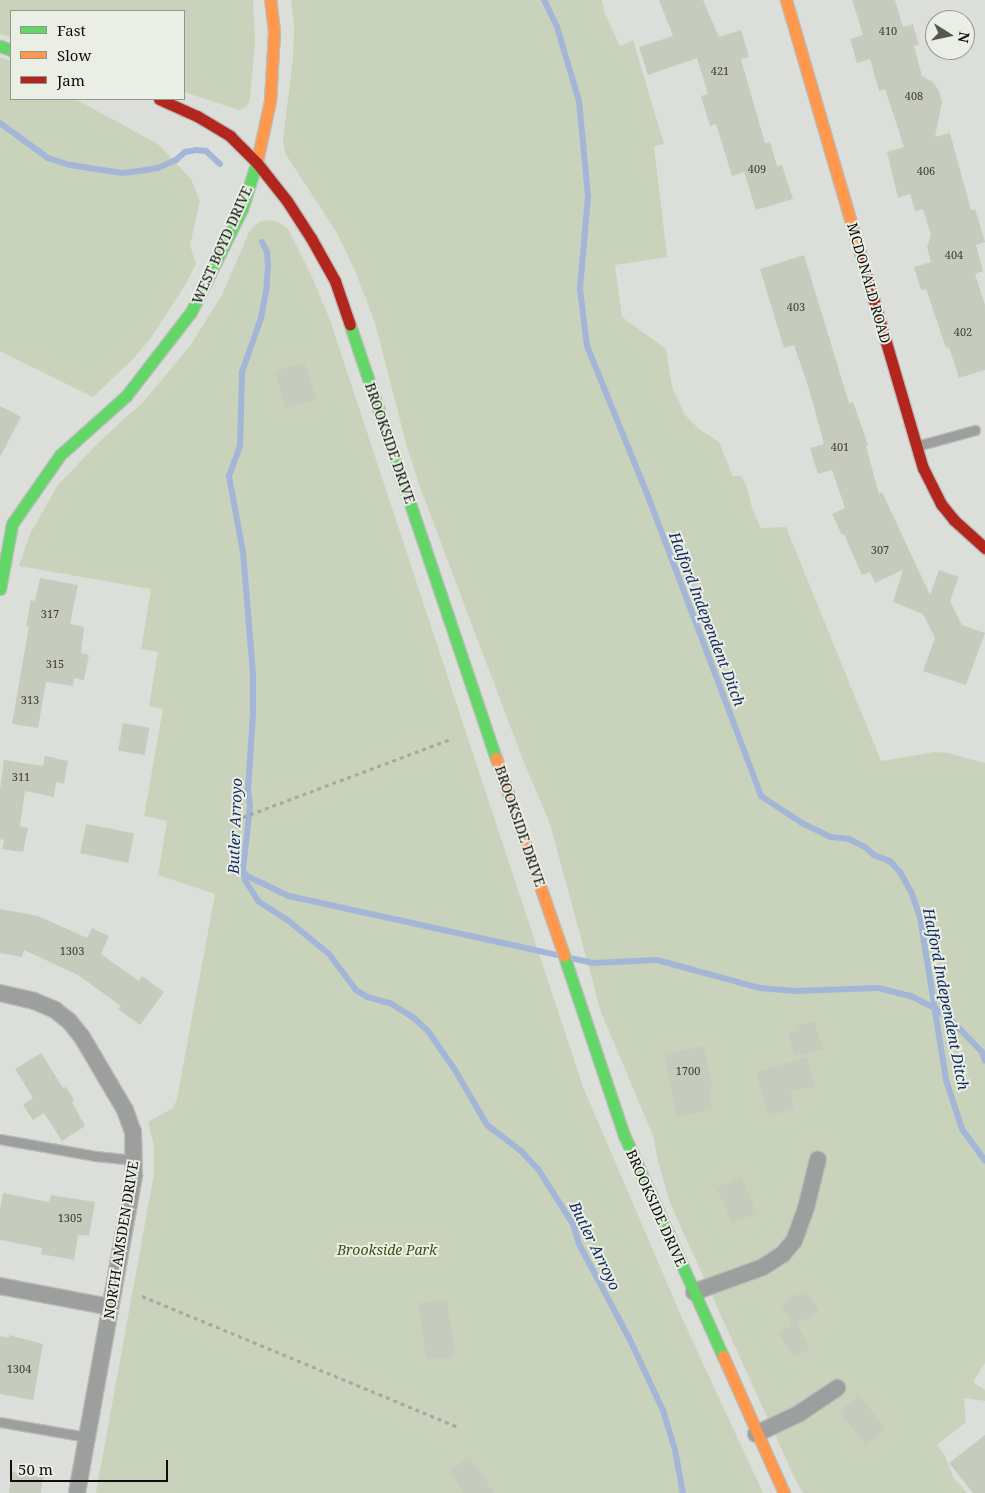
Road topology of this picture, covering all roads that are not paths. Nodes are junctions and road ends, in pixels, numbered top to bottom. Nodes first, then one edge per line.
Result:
1 (270, 0) edge
2 (786, 0) edge
3 (161, 100) edge
4 (257, 163) junction
5 (975, 430) dead end
6 (916, 446) junction
7 (6, 519) edge
8 (985, 548) edge
9 (0, 590) edge
10 (0, 993) edge
11 (0, 1139) edge
12 (818, 1159) dead end
13 (135, 1160) junction
14 (0, 1286) edge
15 (694, 1292) junction
16 (110, 1307) junction
17 (837, 1388) dead end
18 (0, 1422) edge
19 (756, 1434) junction
20 (87, 1437) junction
21 (77, 1493) edge
22 (784, 1493) edge

1 - 4 main road, WEST BOYD DRIVE
2 - 6 main road, MCDONALD ROAD
3 - 4 main road, BROOKSIDE DRIVE
4 - 7 main road, WEST BOYD DRIVE
4 - 15 main road, BROOKSIDE DRIVE
5 - 6 lane
6 - 8 main road, MCDONALD ROAD
7 - 9 main road, WEST BOYD DRIVE
10 - 13 street, NORTH AMSDEN DRIVE
11 - 13 lane
12 - 15 street
13 - 16 street, NORTH AMSDEN DRIVE
14 - 16 street
15 - 19 main road, BROOKSIDE DRIVE
16 - 20 street, NORTH AMSDEN DRIVE
17 - 19 street
18 - 20 lane
19 - 22 main road, BROOKSIDE DRIVE
20 - 21 street, NORTH AMSDEN DRIVE

